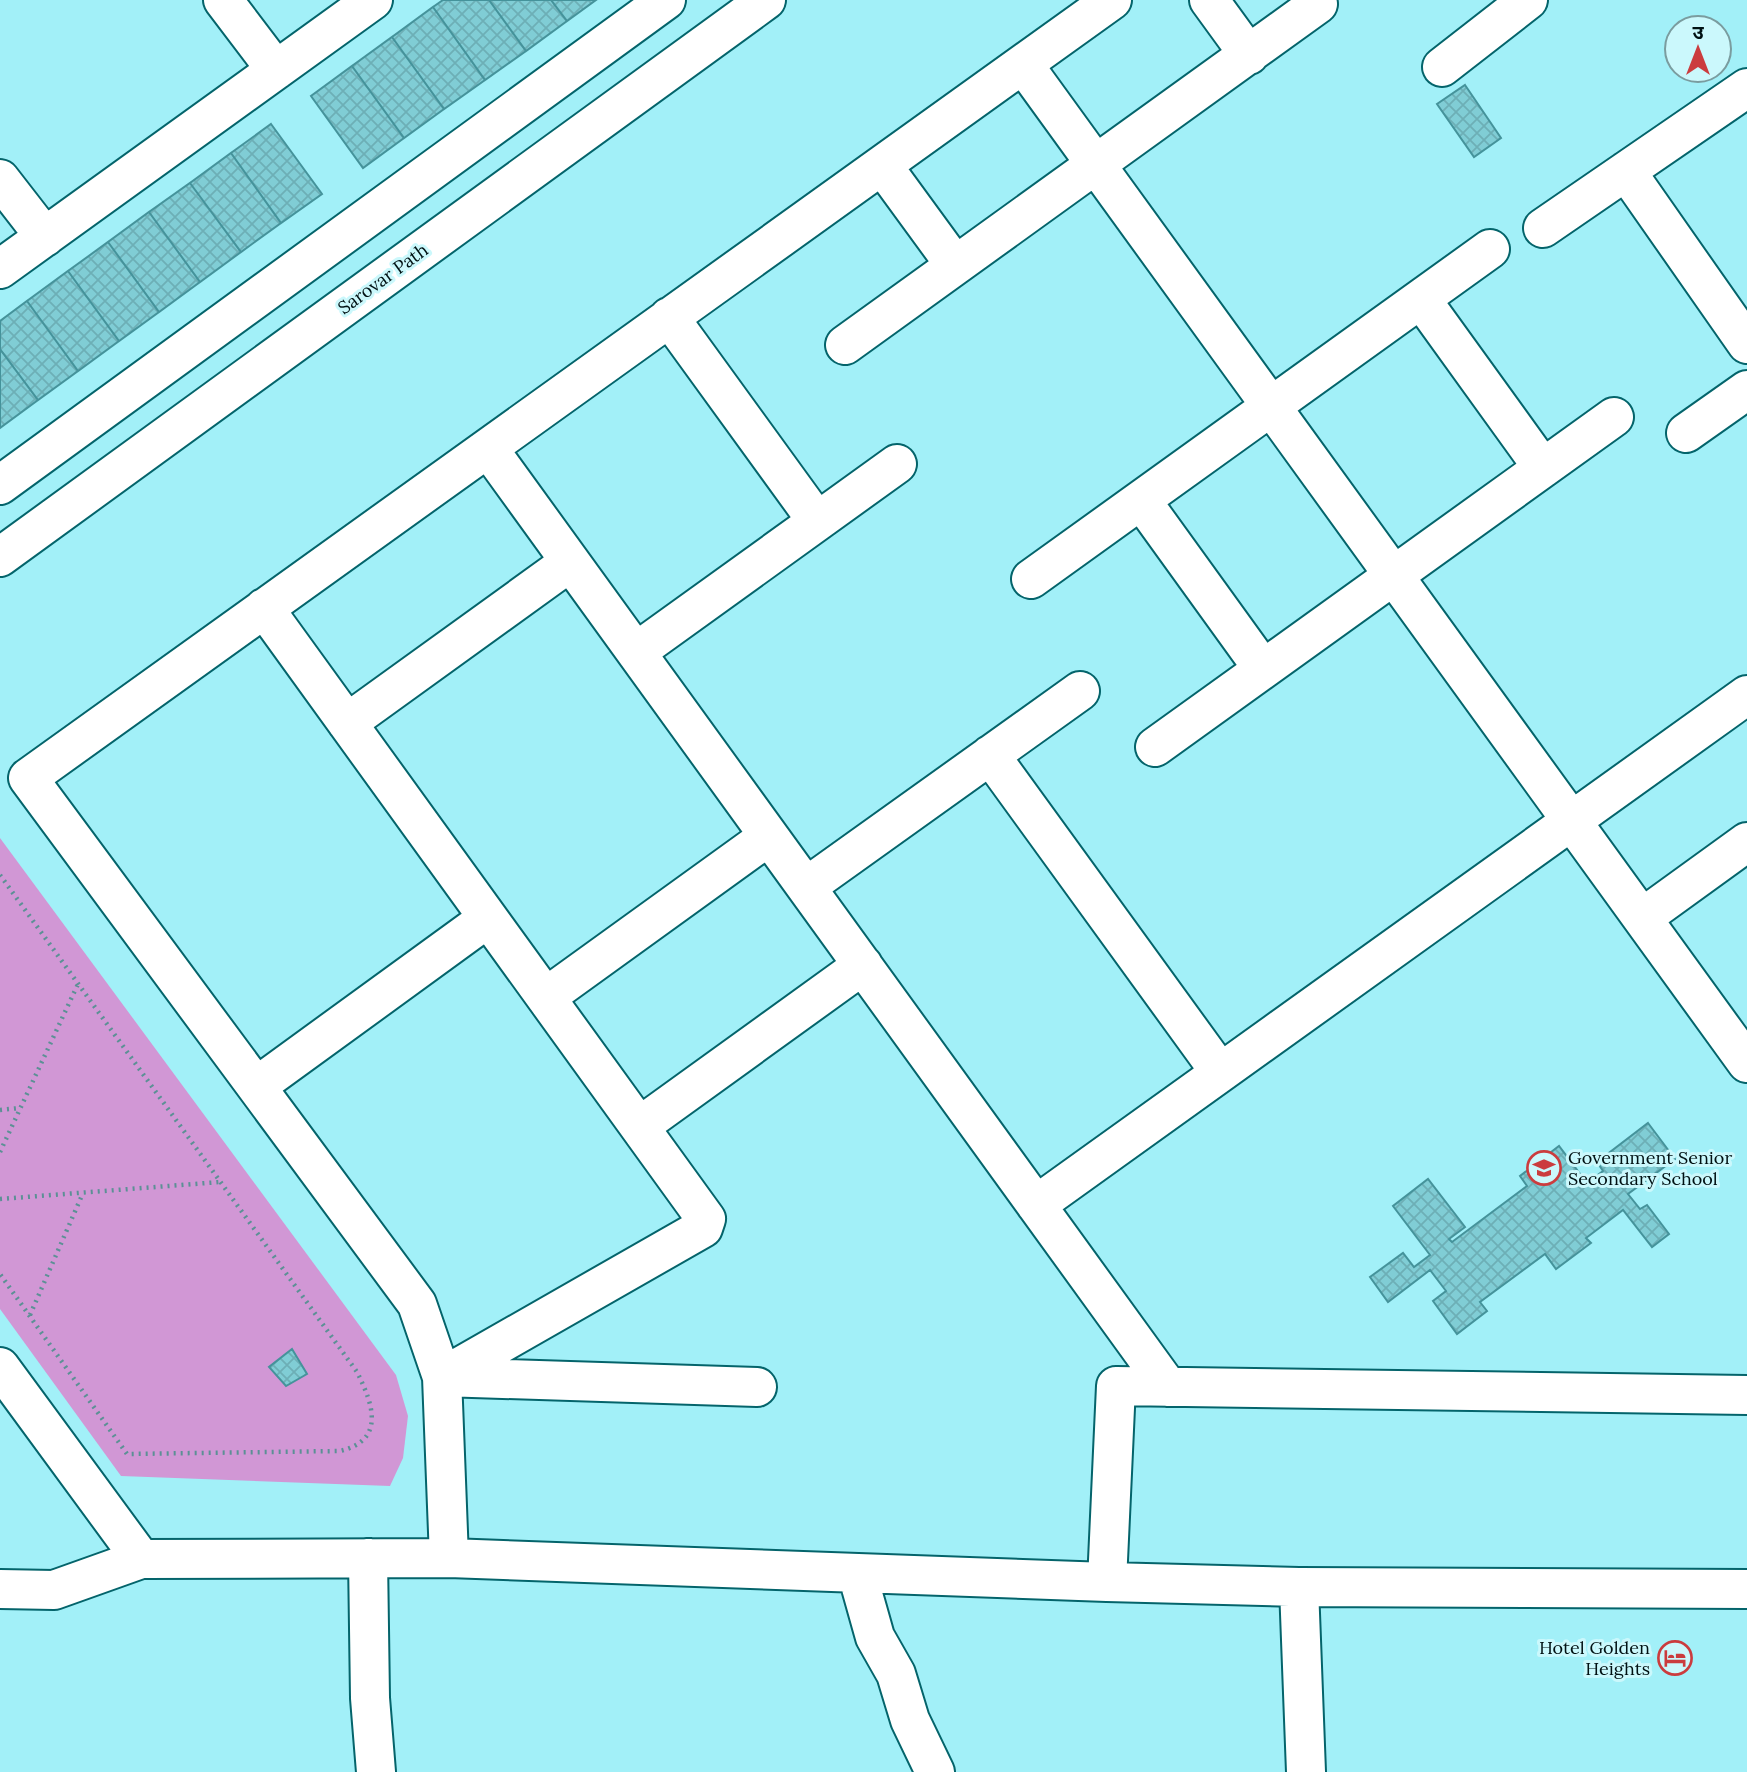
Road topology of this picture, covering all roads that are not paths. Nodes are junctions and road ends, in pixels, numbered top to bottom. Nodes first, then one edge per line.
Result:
1 (223, 0) edge
2 (373, 0) edge
3 (666, 0) edge
4 (766, 0) edge
5 (1112, 0) edge
6 (1209, 0) edge
7 (1318, 4) dead end
8 (1516, 4) edge
9 (1249, 55) junction
10 (1023, 64) junction
11 (1442, 67) dead end
12 (276, 70) junction
13 (1747, 88) edge
14 (882, 164) junction
15 (1096, 164) junction
16 (1626, 171) junction
17 (0, 179) edge
18 (1543, 228) dead end
19 (45, 237) junction
20 (1490, 249) dead end
21 (955, 265) junction
22 (0, 269) edge
23 (1421, 299) junction
24 (669, 317) junction
25 (1747, 344) edge
26 (845, 345) dead end
27 (1747, 390) edge
28 (1271, 407) junction
29 (1615, 417) dead end
30 (1686, 433) dead end
31 (488, 448) junction
32 (897, 464) dead end
33 (1543, 468) junction
34 (0, 485) edge
35 (1141, 500) junction
36 (817, 521) junction
37 (0, 557) edge
38 (570, 562) junction
39 (1393, 575) junction
40 (1031, 579) dead end
41 (264, 608) junction
42 (636, 652) junction
43 (1263, 668) junction
44 (1080, 691) dead end
45 (1742, 707) edge
46 (347, 723) junction
47 (1155, 747) dead end
48 (990, 755) junction
49 (1572, 821) junction
50 (769, 836) junction
51 (1747, 842) edge
52 (806, 887) junction
53 (488, 918) junction
54 (1642, 918) junction
55 (863, 965) junction
56 (546, 997) junction
57 (1747, 1063) edge
58 (1220, 1072) junction
59 (257, 1086) junction
60 (640, 1126) junction
61 (1037, 1205) junction
62 (0, 1367) edge
63 (442, 1377) junction
64 (757, 1387) dead end
65 (1168, 1387) junction
66 (1747, 1395) edge
67 (368, 1558) junction
68 (449, 1558) junction
69 (141, 1559) junction
70 (857, 1573) junction
71 (1107, 1583) junction
72 (1299, 1587) junction
73 (0, 1589) edge
74 (1747, 1589) edge
75 (376, 1772) edge
76 (935, 1772) edge
77 (1306, 1772) edge

1 - 12 street
2 - 12 street
3 - 34 street
4 - 37 street, Sarovar Path
5 - 10 street
6 - 9 street
7 - 9 street
8 - 11 street
9 - 15 street
10 - 14 street
10 - 15 street
12 - 19 street
13 - 16 street
14 - 21 street
14 - 24 street
15 - 21 street
15 - 28 street
16 - 18 street
16 - 25 street
17 - 19 street
19 - 22 street
20 - 23 street
21 - 26 street
23 - 28 street
23 - 33 street
24 - 31 street
24 - 36 street
27 - 30 street
28 - 35 street
28 - 39 street
29 - 33 street
31 - 38 street
31 - 41 street
32 - 36 street
33 - 39 street
35 - 40 street
35 - 43 street
36 - 42 street
38 - 42 street
38 - 46 street
39 - 43 street
39 - 49 street
41 - 46 street
41 - 59 street
42 - 50 street
43 - 47 street
44 - 48 street
45 - 49 street
46 - 53 street
48 - 52 street
48 - 58 street
49 - 54 street
49 - 58 street
50 - 52 street
50 - 56 street
51 - 54 street
52 - 55 street
53 - 56 street
53 - 59 street
54 - 57 street
55 - 60 street
55 - 61 street
56 - 60 street
58 - 61 street
59 - 63 street
60 - 63 street
61 - 65 street
62 - 69 street
63 - 64 street
63 - 68 street
65 - 66 street
65 - 71 street
67 - 68 street
67 - 69 street
67 - 75 street
68 - 70 street
69 - 73 street
70 - 71 street
70 - 76 street
71 - 72 street
72 - 74 street
72 - 77 street

